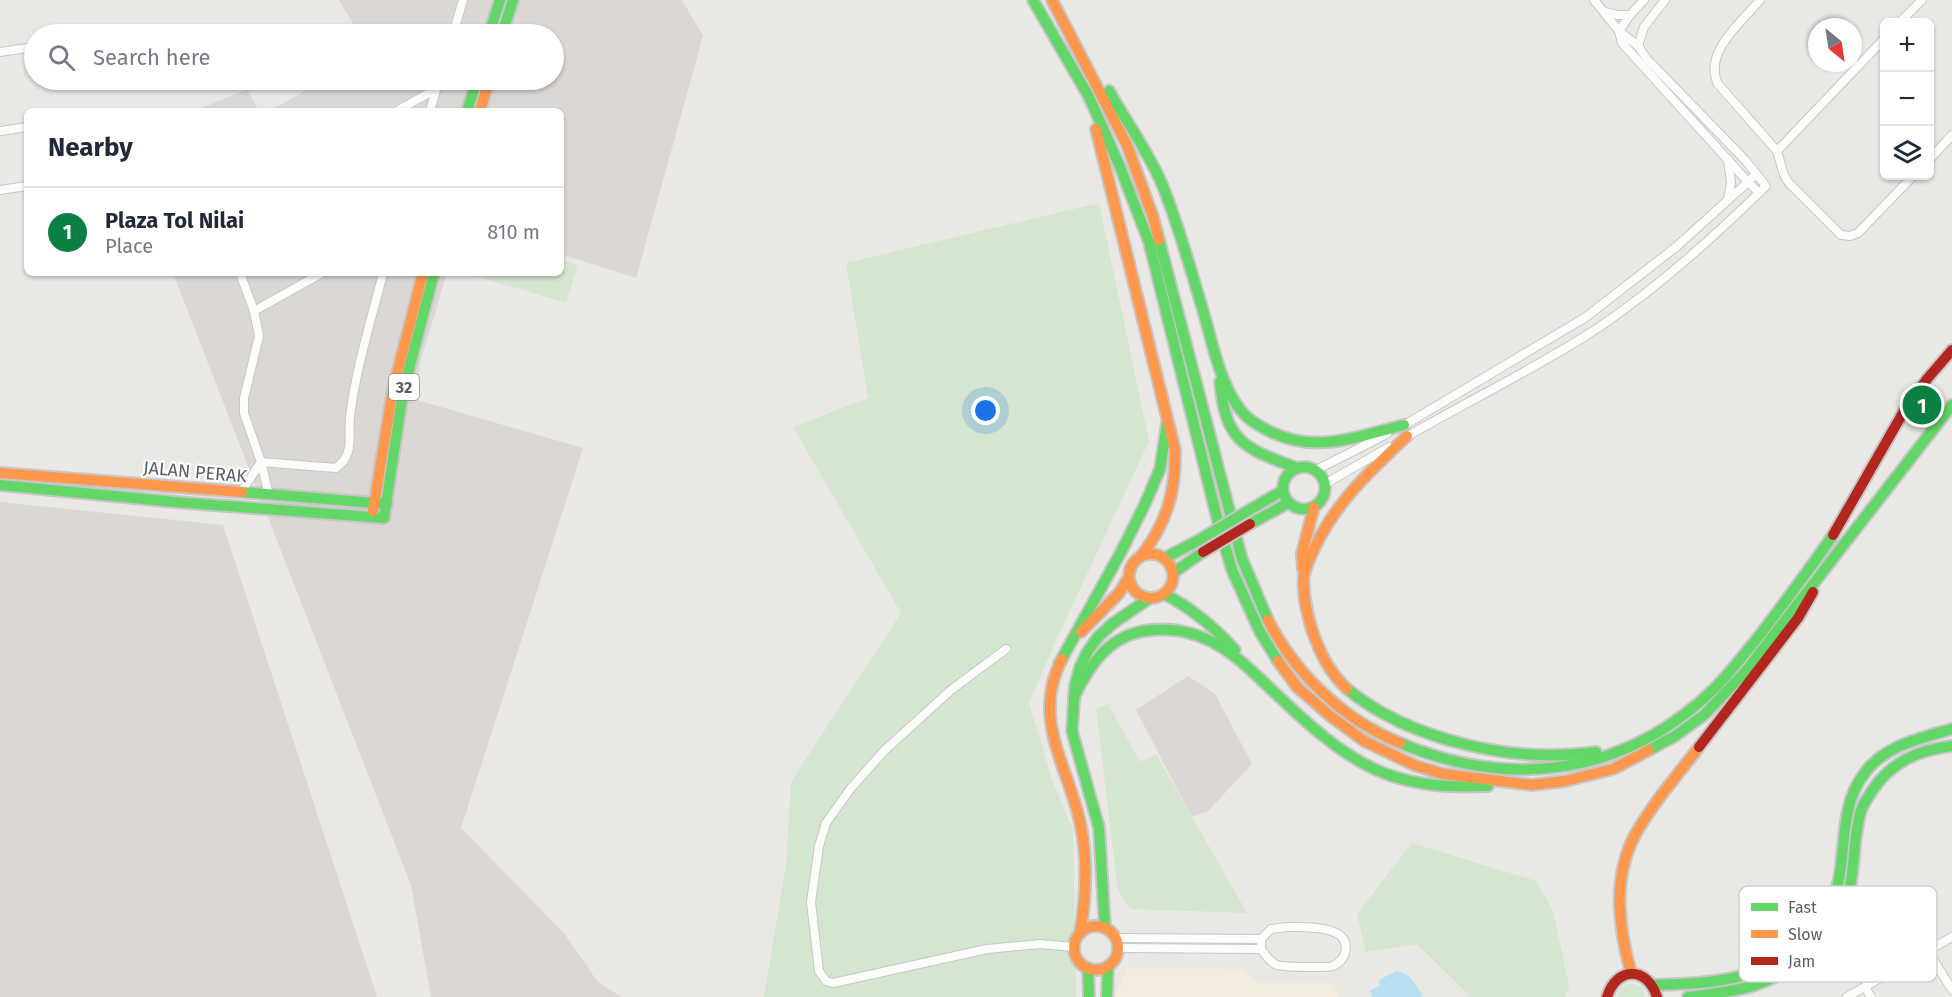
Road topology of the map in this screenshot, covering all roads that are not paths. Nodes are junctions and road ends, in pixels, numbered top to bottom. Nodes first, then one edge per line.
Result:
1 (463, 0) edge
2 (500, 0) edge
3 (513, 0) edge
4 (1033, 0) edge
5 (1052, 0) edge
6 (1594, 0) edge
7 (1644, 0) edge
8 (1665, 0) edge
9 (1760, 0) edge
10 (1922, 0) edge
11 (1603, 11) junction
12 (1060, 12) junction
13 (1630, 15) junction
14 (1904, 18) edge
15 (456, 24) edge
16 (492, 24) edge
17 (505, 24) edge
18 (1619, 31) junction
19 (1880, 43) edge
20 (1638, 46) junction
21 (24, 48) edge
22 (0, 52) edge
23 (434, 90) edge
24 (436, 90) edge
25 (474, 90) edge
26 (486, 90) edge
27 (1089, 98) junction
28 (402, 108) edge
29 (431, 108) edge
30 (468, 108) edge
31 (481, 108) edge
32 (24, 127) edge
33 (0, 131) edge
34 (1952, 135) edge
35 (1777, 151) junction
36 (1934, 154) edge
37 (1728, 158) junction
38 (1756, 174) junction
39 (1909, 180) edge
40 (1748, 182) junction
41 (24, 186) edge
42 (0, 190) edge
43 (1758, 193) junction
44 (1728, 200) junction
45 (241, 276) edge
46 (317, 276) edge
47 (383, 276) edge
48 (422, 276) edge
49 (433, 276) edge
50 (254, 311) junction
51 (1952, 350) edge
52 (1218, 365) junction
53 (1952, 405) edge
54 (1168, 416) junction
55 (1406, 431) junction
56 (261, 462) junction
57 (1297, 468) junction
58 (1316, 470) junction
59 (0, 473) edge
60 (1325, 484) junction
61 (0, 485) edge
62 (1282, 491) junction
63 (236, 492) junction
64 (269, 495) junction
65 (375, 503) junction
66 (1288, 503) junction
67 (387, 504) junction
68 (1314, 507) junction
69 (249, 508) junction
70 (372, 518) junction
71 (1141, 556) junction
72 (1165, 558) junction
73 (1825, 571) junction
74 (1173, 573) junction
75 (1129, 577) junction
76 (1304, 577) junction
77 (1164, 594) junction
78 (1150, 598) junction
79 (1006, 649) dead end
80 (1059, 664) junction
81 (1252, 669) junction
82 (1074, 697) junction
83 (1952, 729) edge
84 (1952, 746) edge
85 (1626, 749) junction
86 (1514, 784) junction
87 (1837, 886) edge
88 (1848, 886) edge
89 (1105, 928) junction
90 (1080, 933) junction
91 (1952, 937) edge
92 (1261, 939) junction
93 (1117, 943) junction
94 (1937, 946) edge
95 (1074, 947) junction
96 (1260, 949) junction
97 (1108, 966) junction
98 (1937, 966) edge
99 (1088, 968) junction
100 (1631, 973) junction
101 (1739, 976) edge
102 (1766, 982) edge
103 (1874, 982) edge
104 (1653, 985) junction
105 (1865, 987) junction
106 (1952, 990) edge
107 (1713, 995) edge
108 (1089, 997) edge
109 (1107, 997) edge
110 (1607, 997) edge
111 (1657, 997) edge
112 (1688, 997) edge
113 (1847, 997) edge
114 (1870, 997) edge

1 - 15 street
2 - 16 main road
3 - 17 main road
4 - 27 main road
5 - 12 main road
6 - 11 street
7 - 13 street
8 - 20 street
9 - 35 street
10 - 14 street
11 - 13 street
11 - 18 street
12 - 52 main road
12 - 85 main road
13 - 18 street
18 - 20 street
18 - 37 street
19 - 35 street
20 - 38 street
21 - 22 street
23 - 28 street
24 - 29 street
25 - 30 main road
26 - 31 main road
27 - 54 main road
27 - 86 main road
32 - 33 street
34 - 36 street
35 - 39 street
37 - 40 street
37 - 44 street
38 - 40 street
38 - 43 street
40 - 43 street
40 - 44 street
41 - 42 street
43 - 55 street
44 - 55 street
45 - 50 street
46 - 50 street
47 - 56 street
48 - 65 main road, 32
49 - 67 main road, 32
50 - 56 street
51 - 85 main road
52 - 55 main road
52 - 57 main road
53 - 73 main road
54 - 71 main road
54 - 80 main road
55 - 58 street
55 - 60 street
55 - 76 main road
56 - 63 street
56 - 64 street
57 - 58 main road
57 - 62 main road
58 - 60 main road
59 - 63 main road, JALAN PERAK
60 - 68 main road
61 - 69 main road, JALAN PERAK
62 - 66 main road
62 - 72 main road, bridge
63 - 64 main road, JALAN PERAK
63 - 69 main road
64 - 65 main road, JALAN PERAK
65 - 67 main road, JALAN PERAK
65 - 70 main road, 32
66 - 68 main road
66 - 74 main road, bridge
67 - 70 main road, JALAN PERAK / 32
68 - 76 main road
69 - 70 main road, JALAN PERAK
71 - 72 main road
71 - 75 main road
72 - 74 main road
73 - 86 main road
73 - 100 main road
74 - 77 main road
75 - 78 main road
75 - 80 main road
76 - 85 main road
77 - 78 main road
77 - 81 main road
78 - 82 main road
79 - 95 street
80 - 90 main road
81 - 82 main road
81 - 86 main road
82 - 89 main road
83 - 87 main road
84 - 88 main road
89 - 90 main road
89 - 93 main road
90 - 95 main road
91 - 94 street
92 - 93 street
92 - 96 street
92 - 96 street
93 - 96 street
93 - 97 main road
95 - 99 main road
97 - 99 main road
97 - 109 main road
98 - 106 street
99 - 108 main road
100 - 104 main road
100 - 110 main road
101 - 104 main road
102 - 107 main road
103 - 105 street
104 - 111 main road
105 - 113 street
105 - 114 street
107 - 112 main road

